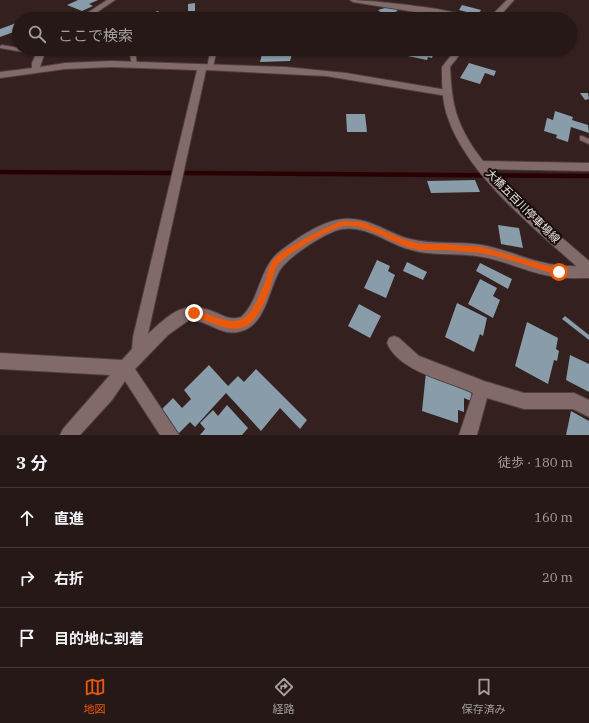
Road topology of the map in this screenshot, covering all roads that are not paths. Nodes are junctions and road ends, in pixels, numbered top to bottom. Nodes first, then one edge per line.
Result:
1 (112, 0) edge
2 (353, 0) edge
3 (511, 0) edge
4 (93, 12) edge
5 (432, 12) edge
6 (501, 12) edge
7 (2, 47) dead end
8 (12, 48) edge
9 (40, 56) edge
10 (133, 56) edge
11 (211, 56) edge
12 (455, 56) edge
13 (135, 65) junction
14 (206, 67) junction
15 (36, 70) junction
16 (0, 75) edge
17 (447, 93) junction
18 (582, 138) dead end
19 (589, 142) edge
20 (589, 167) edge
21 (484, 168) junction
22 (589, 271) edge
23 (394, 343) dead end
24 (139, 352) junction
25 (0, 361) edge
26 (125, 368) junction
27 (482, 389) junction
28 (589, 409) edge
29 (69, 435) edge
30 (170, 435) edge
31 (468, 435) edge

1 - 4 street
2 - 5 street
3 - 6 street
7 - 8 lane
9 - 15 street
10 - 13 lane
11 - 14 lane
12 - 17 street, 大橋五百川停車場線
13 - 14 street
13 - 15 street
14 - 17 street
14 - 24 street
15 - 16 street
17 - 21 street, 大橋五百川停車場線
18 - 19 lane
20 - 21 street
21 - 22 street, 大橋五百川停車場線
22 - 24 street
23 - 27 street
24 - 26 street
25 - 26 street
26 - 29 street
26 - 30 street
27 - 28 street
27 - 31 street

